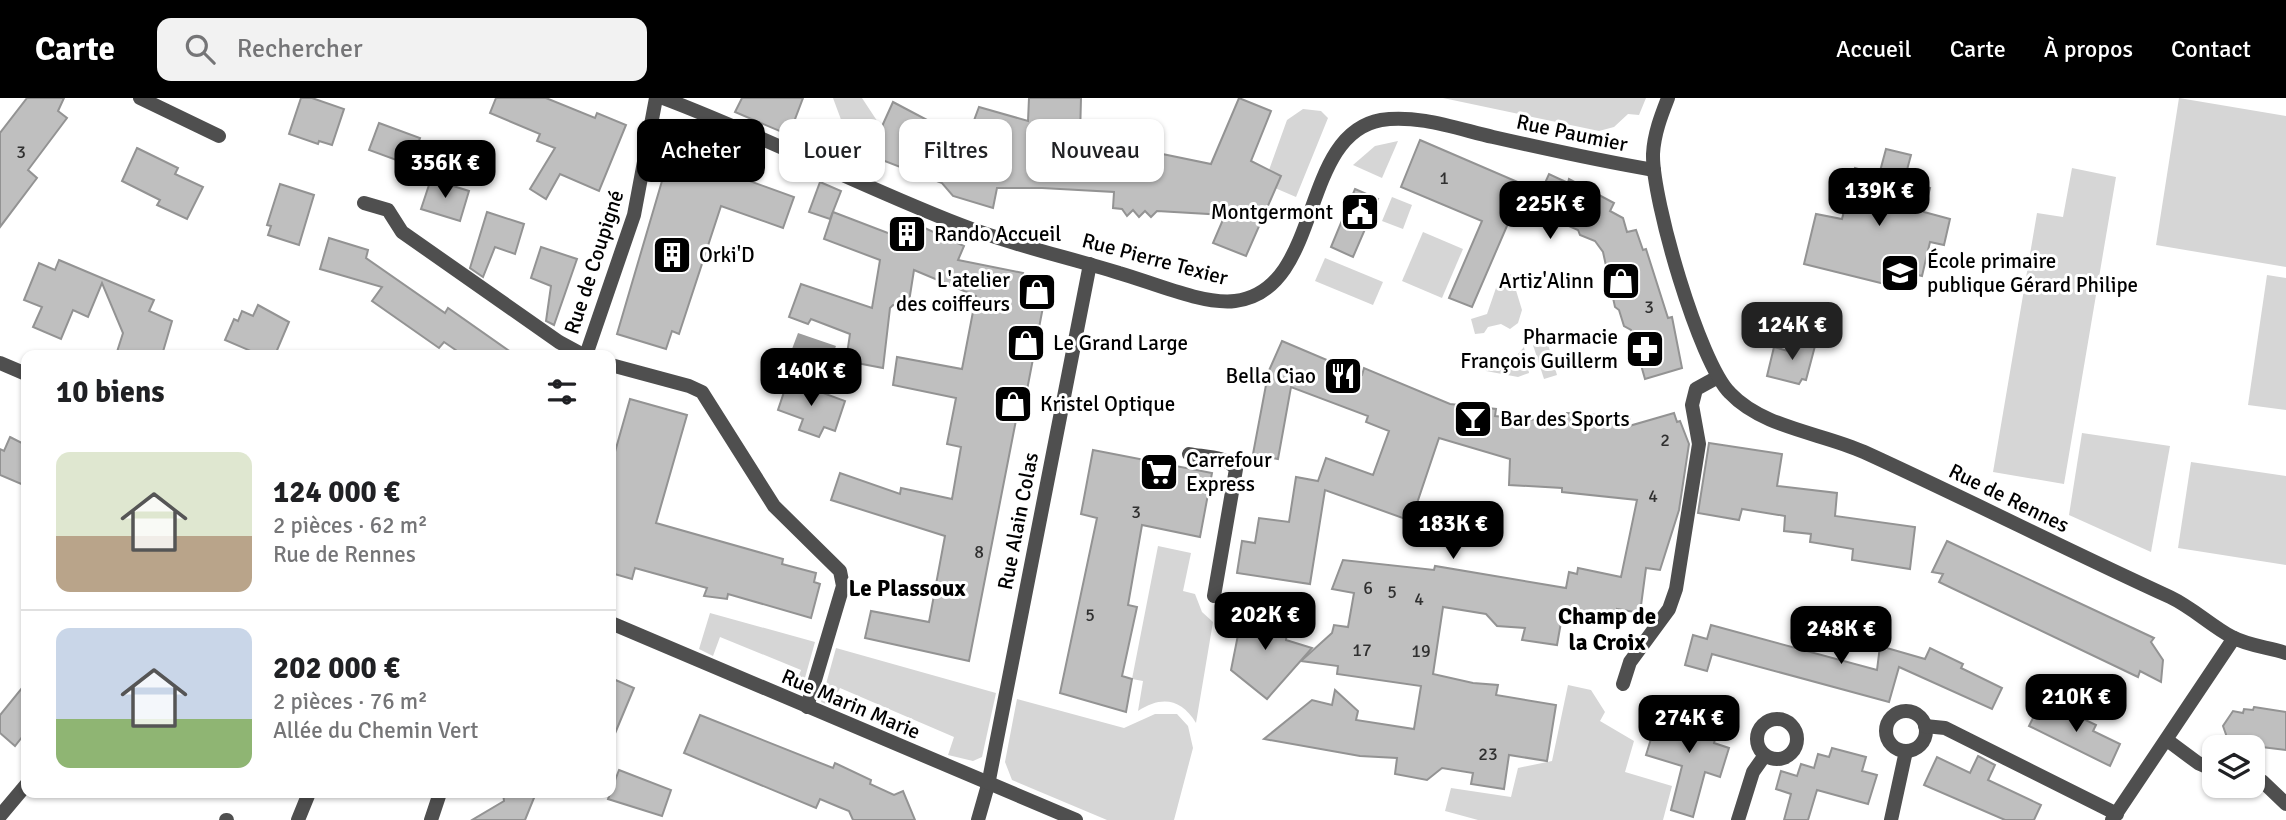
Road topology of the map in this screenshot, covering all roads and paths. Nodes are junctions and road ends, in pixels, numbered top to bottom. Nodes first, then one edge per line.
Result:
1 (140, 98) edge
2 (656, 98) edge
3 (663, 98) edge
4 (1668, 98) edge
5 (219, 136) dead end
6 (1654, 170) junction
7 (364, 203) dead end
8 (1090, 264) junction
9 (1246, 298) joint
10 (574, 350) edge
11 (586, 350) edge
12 (0, 363) edge
13 (616, 366) edge
14 (21, 372) edge
15 (1716, 377) junction
16 (1189, 454) dead end
17 (1214, 596) dead end
18 (616, 625) edge
19 (2234, 638) junction
20 (2286, 653) edge
21 (1623, 684) dead end
22 (807, 707) junction
23 (1925, 726) junction
24 (2166, 740) junction
25 (1906, 751) junction
26 (1765, 755) dead end
27 (2202, 765) edge
28 (2265, 784) edge
29 (988, 785) junction
30 (21, 791) edge
31 (307, 798) edge
32 (438, 798) edge
33 (2286, 804) edge
34 (0, 816) edge
35 (2115, 817) edge
36 (298, 820) edge
37 (431, 820) edge
38 (978, 820) edge
39 (1076, 820) edge
40 (1738, 820) edge
41 (1891, 820) edge

1 - 5 street
2 - 11 street, Rue de Coupigné
3 - 8 street, Rue Pierre Texier
4 - 6 street
6 - 9 street, Rue Paumier
6 - 15 street
7 - 10 street
8 - 9 street, Rue Pierre Texier
8 - 29 street, Rue Alain Colas
12 - 14 street
13 - 22 street
15 - 19 street, Rue de Rennes
15 - 21 street
16 - 17 street
18 - 22 street, Rue Marin Marie
19 - 20 street, Rue de Rennes
19 - 24 street
22 - 29 street, Rue Marin Marie
23 - 25 street
23 - 25 street
23 - 35 street
24 - 27 street
24 - 35 street
25 - 41 street
26 - 40 street
28 - 33 street
29 - 38 street, Rue Alain Colas
29 - 39 street, Rue Marin Marie
30 - 34 street
31 - 36 street
32 - 37 street

